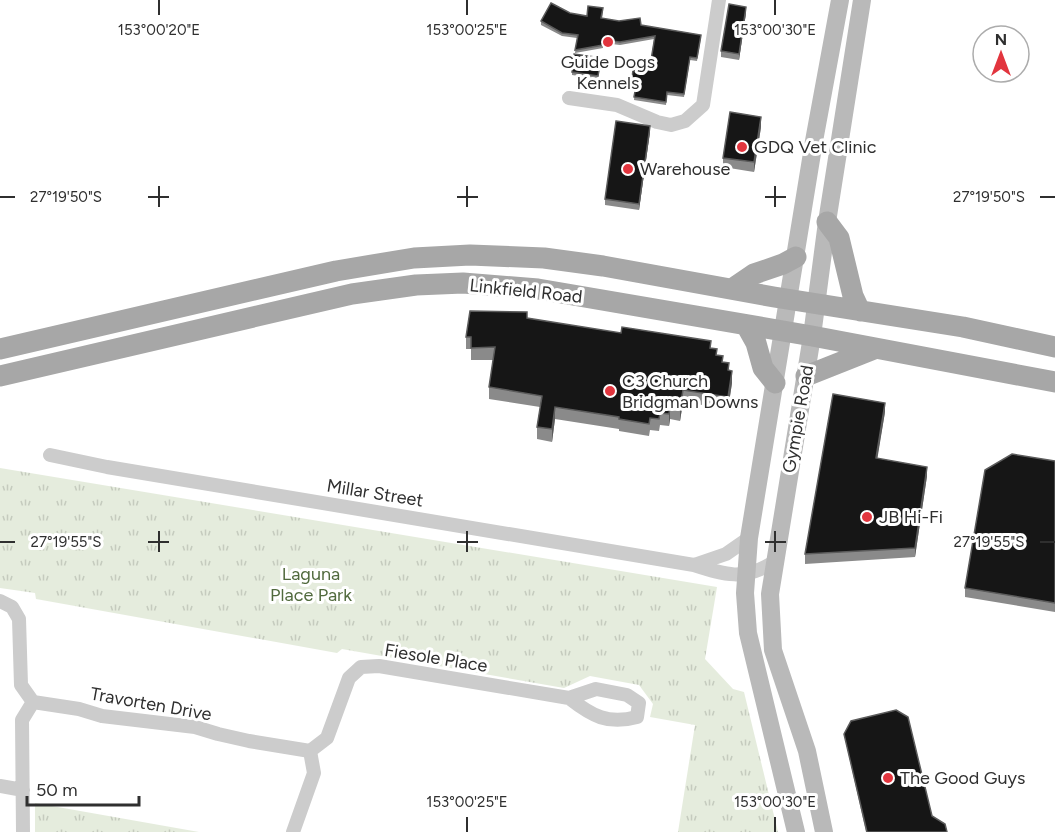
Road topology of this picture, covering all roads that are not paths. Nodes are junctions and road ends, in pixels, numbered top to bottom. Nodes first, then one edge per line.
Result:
1 (719, 0) edge
2 (840, 0) edge
3 (862, 0) edge
4 (569, 98) dead end
5 (827, 222) junction
6 (796, 257) junction
7 (732, 289) junction
8 (790, 299) junction
9 (816, 304) junction
10 (860, 310) junction
11 (746, 325) junction
12 (784, 332) junction
13 (812, 336) junction
14 (1055, 346) edge
15 (0, 349) edge
16 (874, 349) junction
17 (0, 376) edge
18 (806, 376) junction
19 (1055, 382) edge
20 (775, 383) junction
21 (50, 454) dead end
22 (749, 538) junction
23 (774, 562) junction
24 (694, 565) junction
25 (746, 574) junction
26 (0, 601) edge
27 (569, 698) dead end
28 (33, 702) junction
29 (310, 751) junction
30 (0, 786) edge
31 (23, 790) junction
32 (23, 832) edge
33 (293, 832) edge
34 (796, 832) edge
35 (824, 832) edge

1 - 4 street
2 - 6 main road, Gympie Road
3 - 5 main road, Gympie Road
5 - 9 main road, Gympie Road
5 - 10 main road
6 - 7 main road
6 - 8 main road, Gympie Road
7 - 8 main road, Linkfield Road
7 - 15 main road, Linkfield Road
8 - 9 main road, Linkfield Road
8 - 12 main road, Gympie Road
9 - 10 main road, Linkfield Road
9 - 13 main road, Gympie Road
10 - 14 main road, Linkfield Road
11 - 12 main road, Linkfield Road
11 - 17 main road, Linkfield Road
11 - 20 main road
12 - 13 main road, Linkfield Road
12 - 20 main road, Gympie Road
13 - 16 main road, Linkfield Road
13 - 18 main road, Gympie Road
16 - 18 main road
16 - 19 main road, Linkfield Road
18 - 23 main road, Gympie Road
20 - 22 main road, Gympie Road
21 - 24 street, Millar Street
22 - 24 street, Millar Street
22 - 25 main road, Gympie Road
23 - 25 street, Millar Street
23 - 35 main road, Gympie Road
24 - 25 street, Millar Street
25 - 34 main road, Gympie Road
26 - 28 street
27 - 29 street, Fiesole Place
28 - 29 street, Travorten Drive
28 - 31 street
29 - 33 street
30 - 31 street
31 - 32 street

